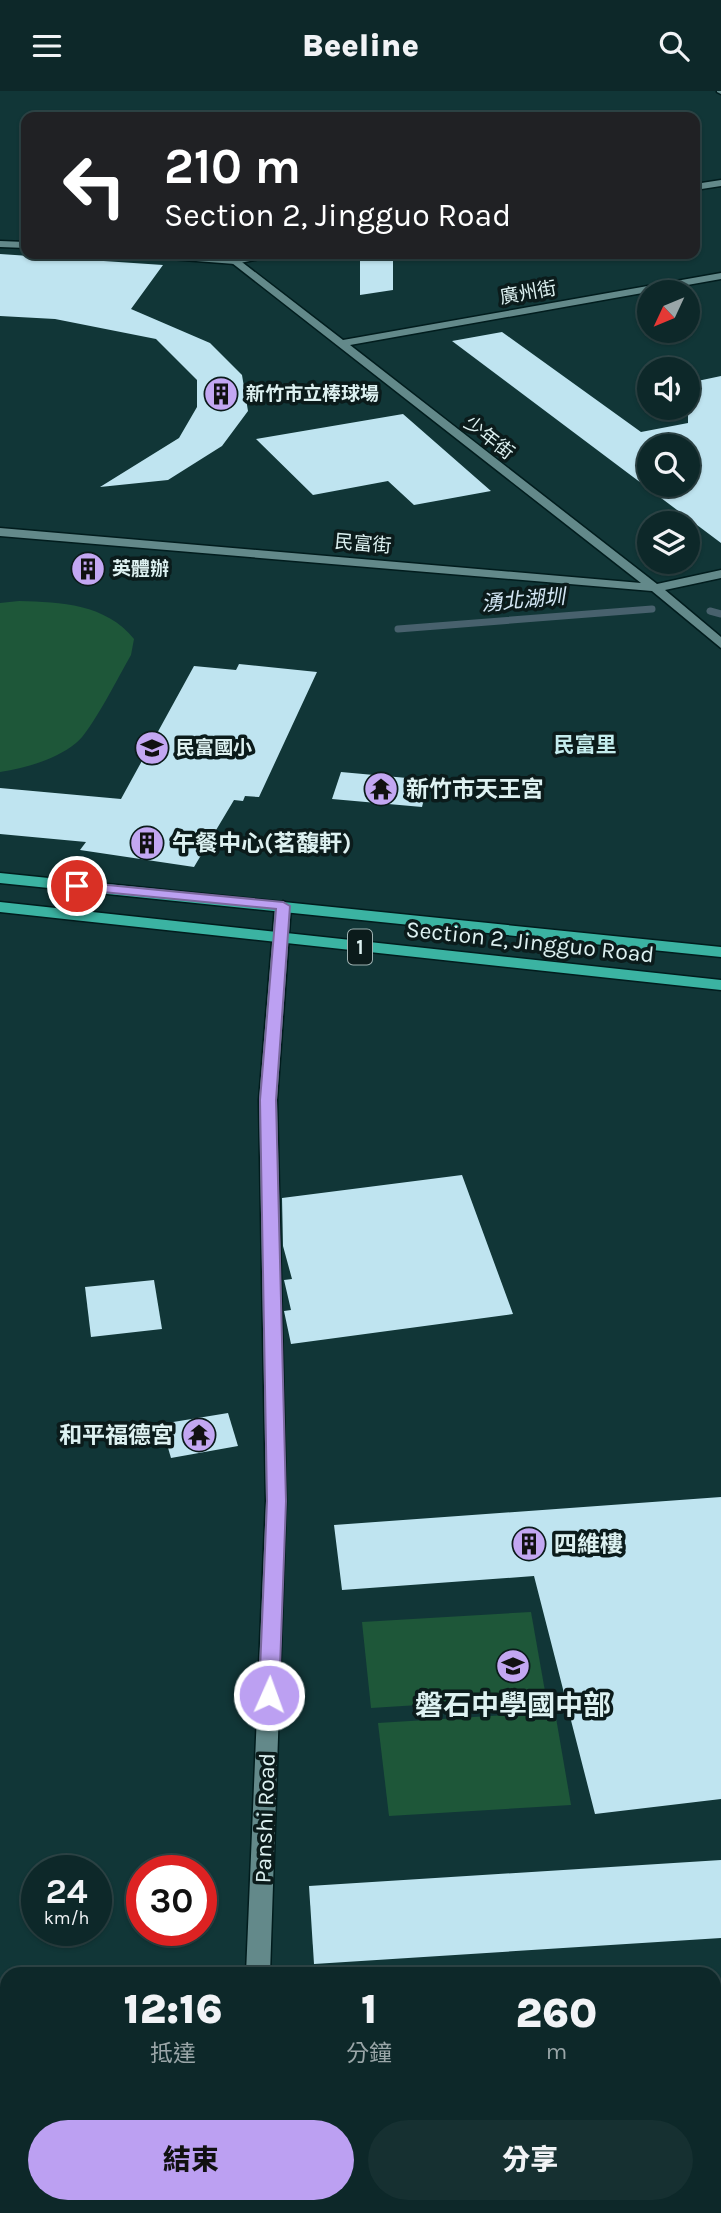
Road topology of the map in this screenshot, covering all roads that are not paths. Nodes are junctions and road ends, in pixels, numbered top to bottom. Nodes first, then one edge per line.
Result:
1 (721, 183) edge
2 (700, 186) edge
3 (0, 244) edge
4 (21, 245) edge
5 (210, 259) edge
6 (248, 259) edge
7 (236, 261) junction
8 (721, 276) edge
9 (340, 344) junction
10 (0, 532) edge
11 (721, 574) edge
12 (654, 589) junction
13 (721, 644) edge
14 (0, 878) edge
15 (283, 906) junction
16 (0, 907) edge
17 (279, 939) junction
18 (721, 952) edge
19 (721, 985) edge
20 (258, 1967) edge

1 - 2 street
3 - 4 street
5 - 7 street
6 - 7 street
7 - 9 street, 少年街
8 - 9 street, 廣州街
9 - 12 street, 少年街
10 - 12 street, 民富街
11 - 12 street, 民富街
12 - 13 street, 少年街
14 - 15 main road, Section 2, Jingguo Road / 1
15 - 17 street, Panshi Road
15 - 18 main road, Section 2, Jingguo Road / 1
16 - 17 main road, Section 2, Jingguo Road / 1
17 - 19 main road, Section 2, Jingguo Road / 1
17 - 20 street, Panshi Road

